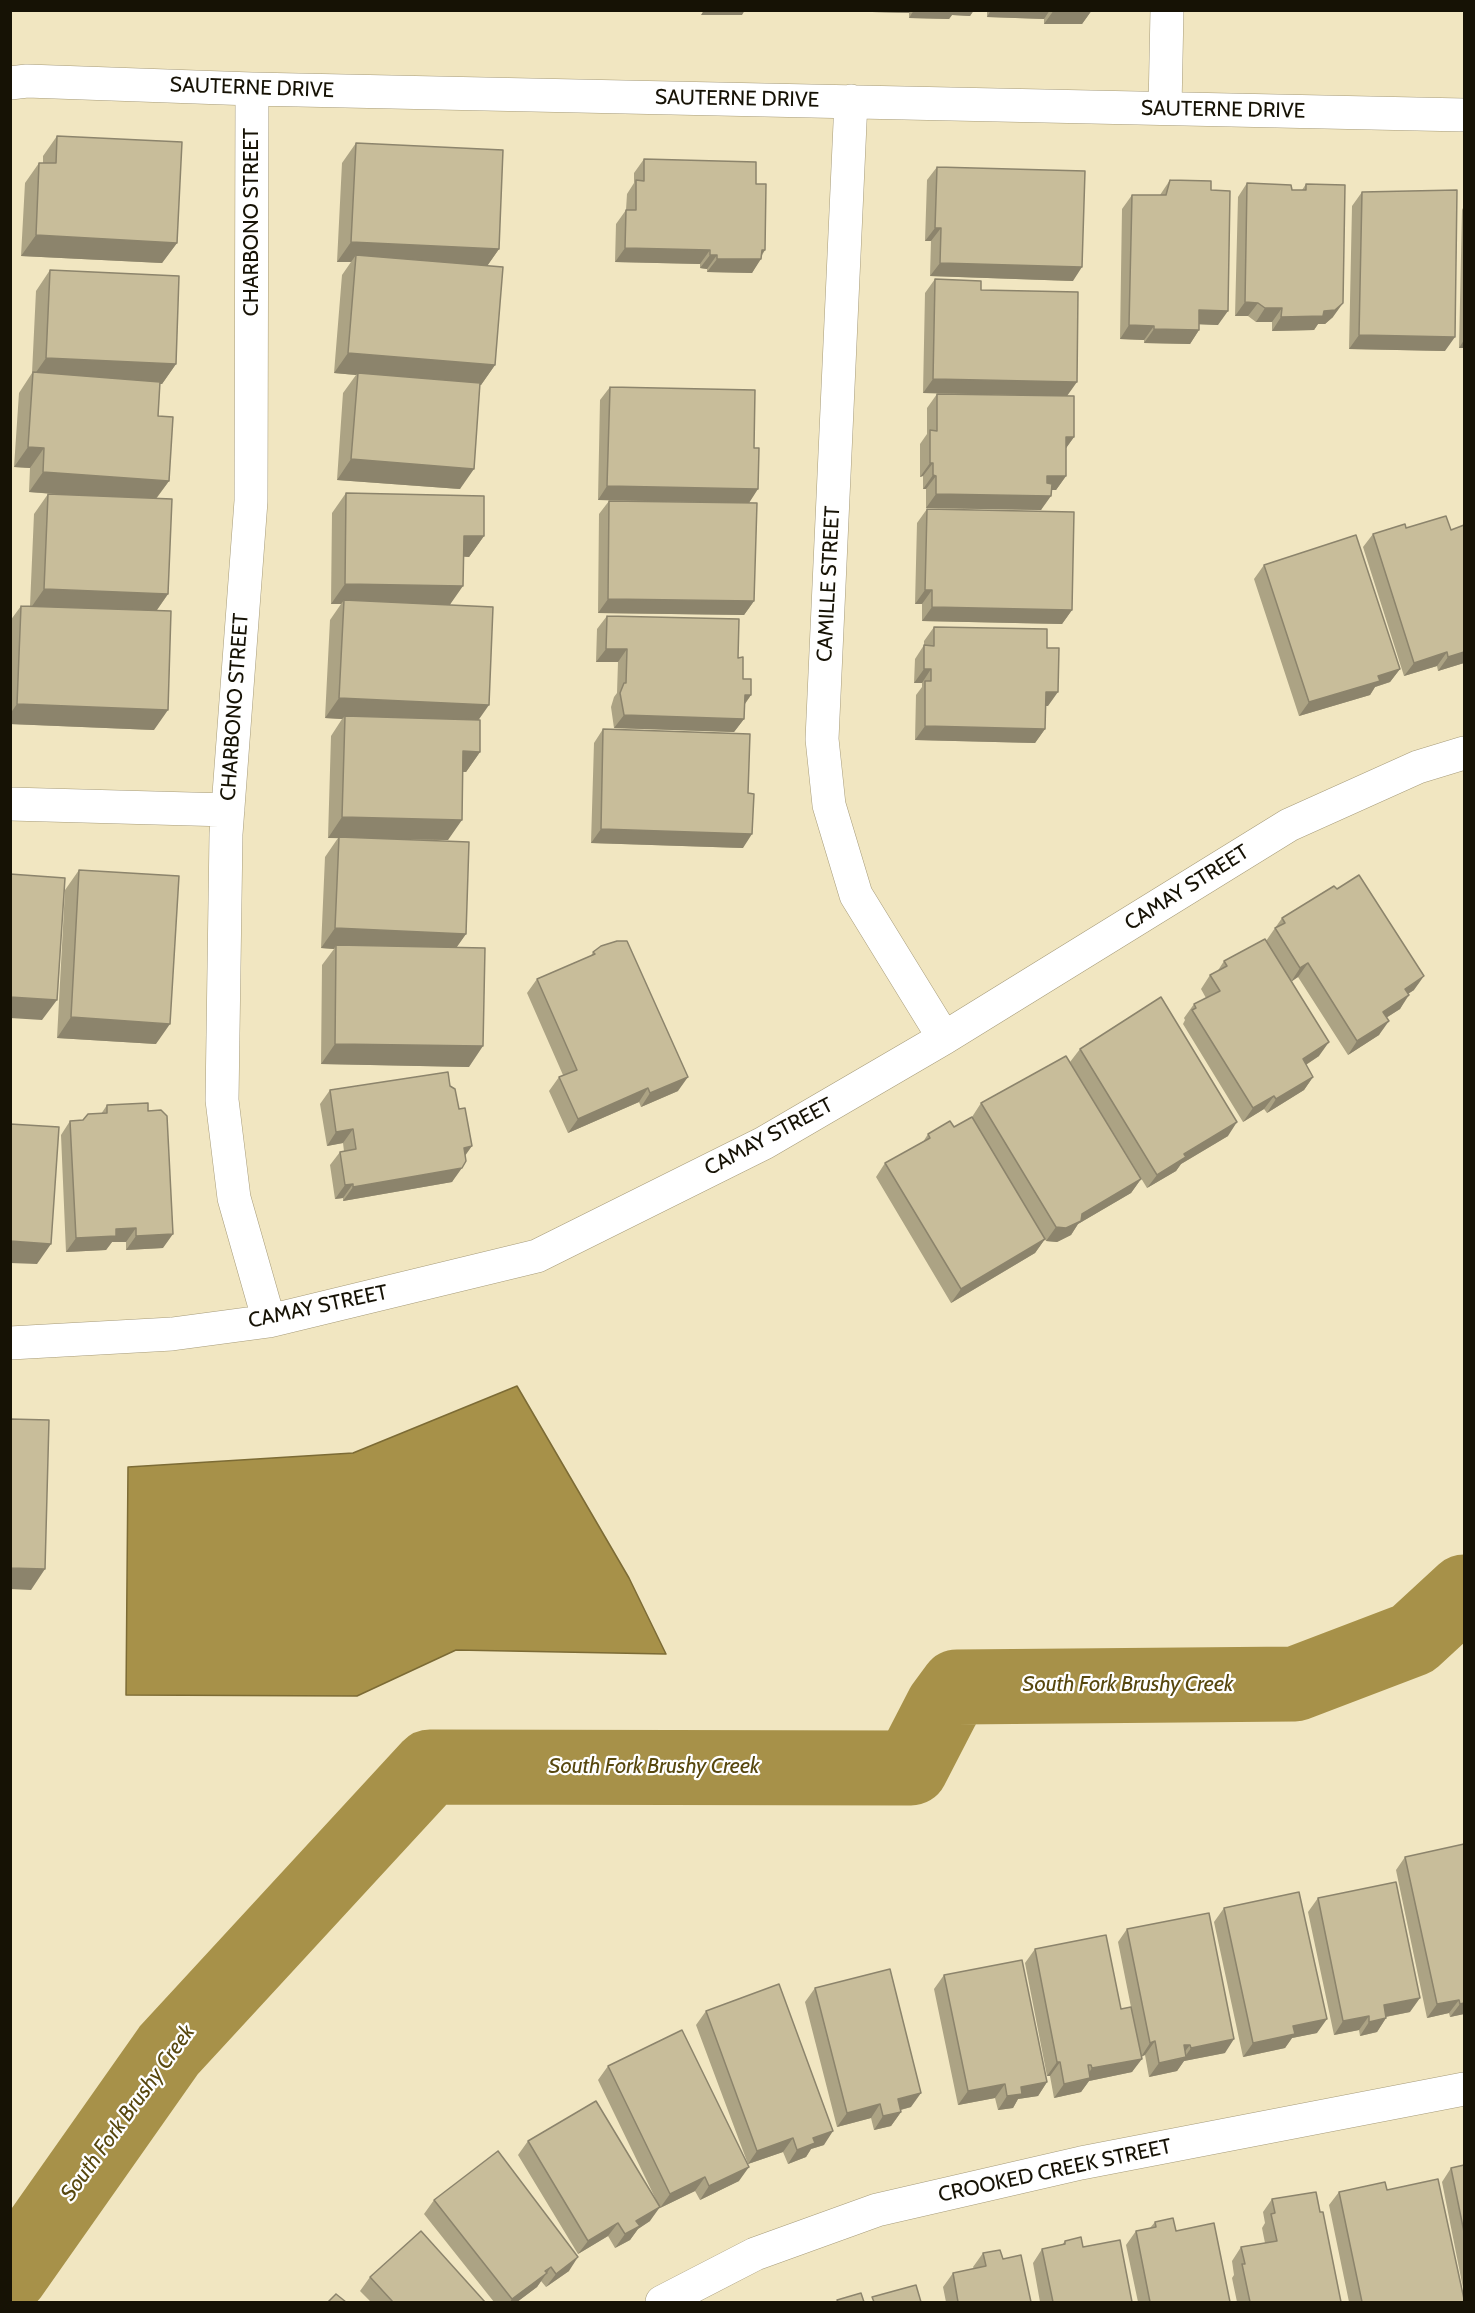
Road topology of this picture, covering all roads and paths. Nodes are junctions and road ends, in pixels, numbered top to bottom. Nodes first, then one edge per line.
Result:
1 (1167, 10) edge
2 (10, 83) edge
3 (252, 89) junction
4 (851, 101) junction
5 (1165, 108) junction
6 (1464, 115) edge
7 (1464, 753) edge
8 (10, 804) edge
9 (228, 810) junction
10 (944, 1038) junction
11 (269, 1321) junction
12 (10, 1343) edge
13 (1464, 2089) edge
14 (662, 2302) edge

1 - 5 street
2 - 3 street, SAUTERNE DRIVE
3 - 4 street, SAUTERNE DRIVE
3 - 9 street, CHARBONO STREET
4 - 5 street, SAUTERNE DRIVE
4 - 10 street, CAMILLE STREET
5 - 6 street, SAUTERNE DRIVE
7 - 10 street, CAMAY STREET
8 - 9 street
9 - 11 street, CHARBONO STREET
10 - 11 street, CAMAY STREET
11 - 12 street, CAMAY STREET
13 - 14 street, CROOKED CREEK STREET

